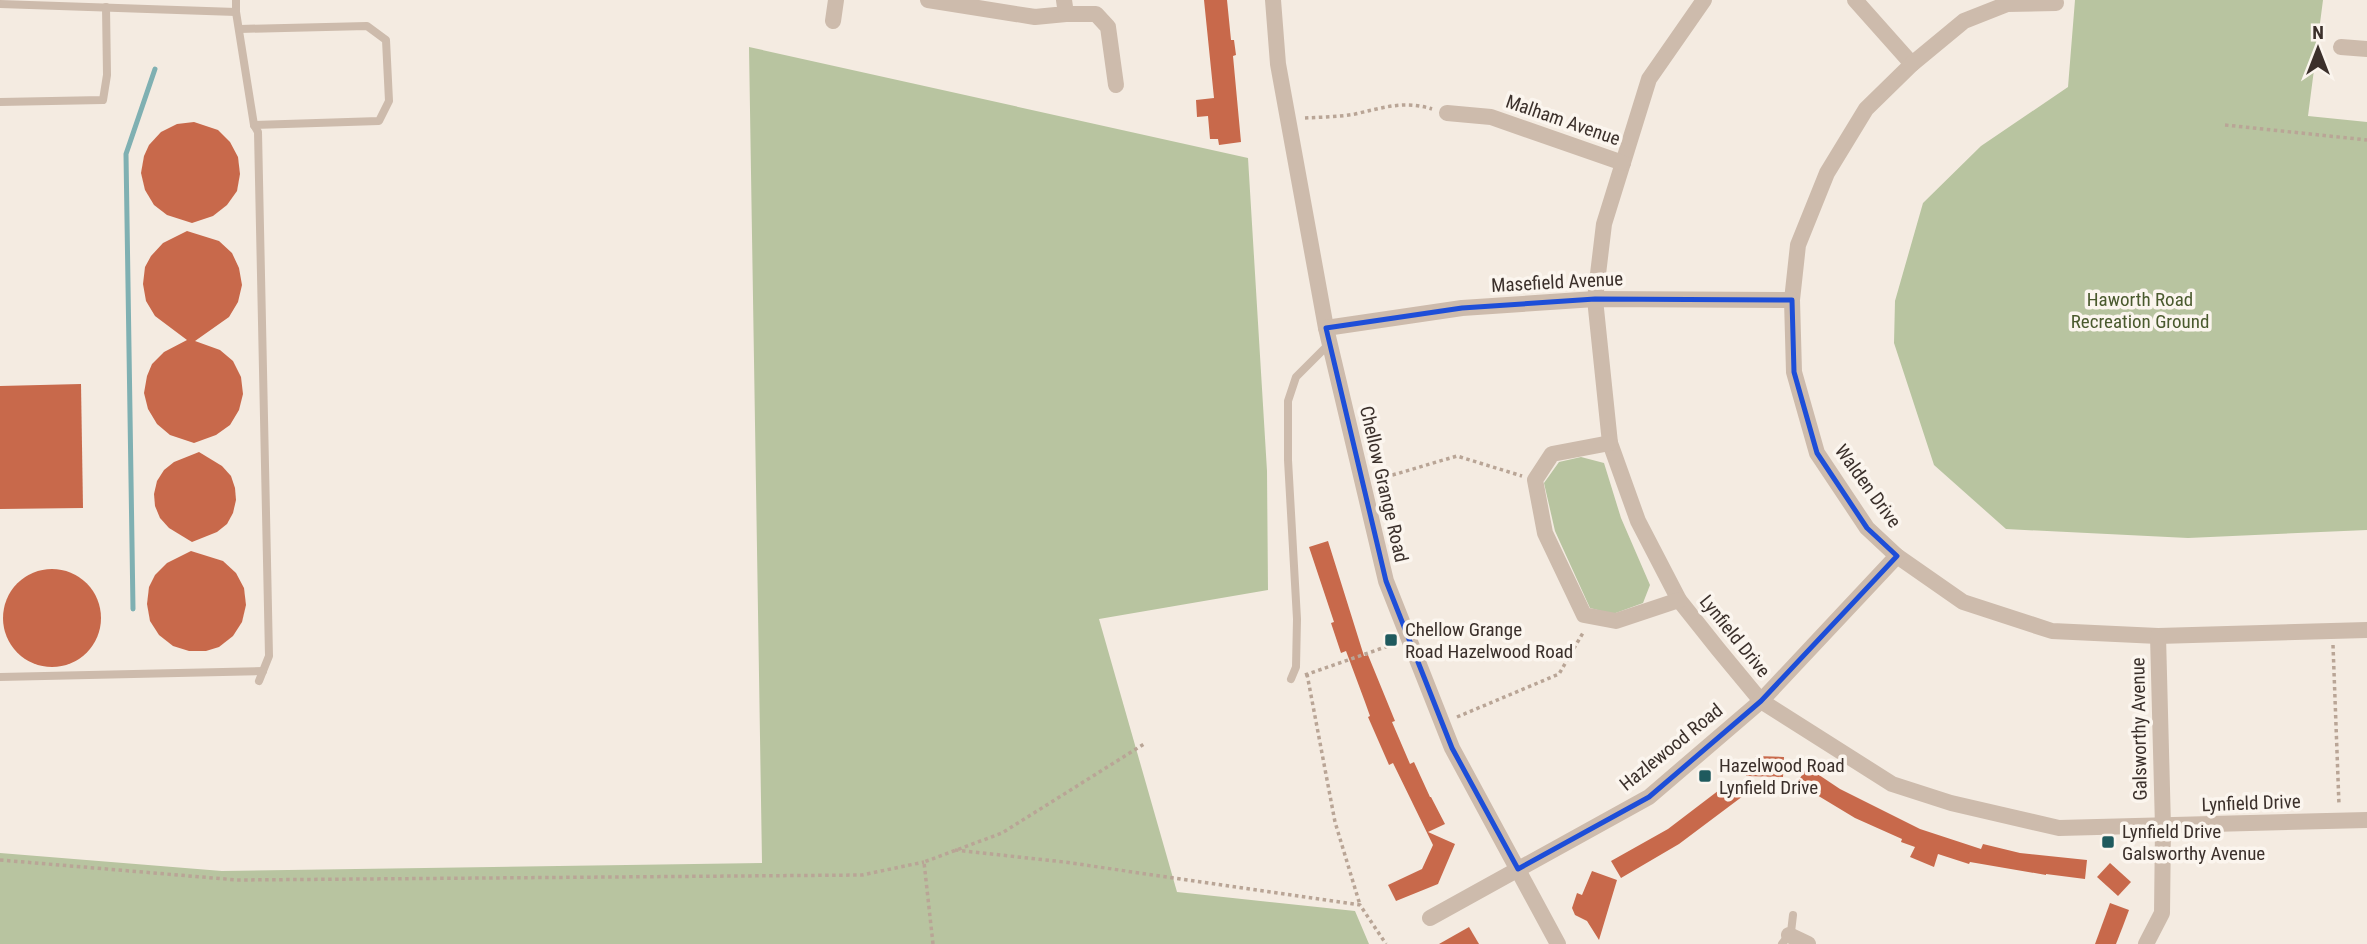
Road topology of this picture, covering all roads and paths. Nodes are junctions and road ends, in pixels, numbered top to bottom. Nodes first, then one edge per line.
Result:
1 (236, 0) edge
2 (835, 0) edge
3 (928, 0) edge
4 (1273, 0) edge
5 (1704, 0) edge
6 (1855, 0) edge
7 (0, 4) edge
8 (2056, 4) dead end
9 (1065, 7) edge
10 (106, 8) junction
11 (236, 12) junction
12 (833, 21) dead end
13 (240, 29) junction
14 (2341, 47) dead end
15 (2367, 49) edge
16 (1912, 64) junction
17 (1116, 85) dead end
18 (0, 102) edge
19 (1447, 113) joint
20 (1288, 120) junction
21 (254, 125) junction
22 (2225, 125) dead end
23 (2367, 140) edge
24 (1623, 163) junction
25 (1595, 299) junction
26 (1792, 300) junction
27 (1327, 336) junction
28 (1610, 443) junction
29 (1535, 480) junction
30 (1363, 483) junction
31 (1897, 556) junction
32 (1679, 600) junction
33 (1592, 616) junction
34 (2367, 630) edge
35 (2332, 631) junction
36 (2158, 636) junction
37 (1409, 639) junction
38 (263, 671) junction
39 (1307, 674) junction
40 (0, 677) edge
41 (1291, 680) joint
42 (259, 681) dead end
43 (1761, 702) junction
44 (1443, 723) junction
45 (1144, 744) dead end
46 (2367, 820) edge
47 (2340, 821) junction
48 (2163, 827) junction
49 (955, 850) junction
50 (0, 860) edge
51 (924, 862) junction
52 (1518, 869) junction
53 (1360, 905) junction
54 (1793, 915) dead end
55 (1430, 918) dead end
56 (1786, 939) edge
57 (933, 944) edge
58 (1386, 944) edge
59 (1558, 944) edge
60 (1808, 944) edge
61 (2146, 944) edge

1 - 11 lane
2 - 12 street
3 - 9 street
4 - 20 street, Chellow Grange Road
5 - 24 street, Lynfield Drive
6 - 16 street
7 - 10 lane
8 - 16 street, Walden Drive
9 - 17 street
10 - 11 lane
10 - 18 lane
11 - 13 lane
13 - 21 lane
13 - 21 lane
14 - 15 street
16 - 26 street, Walden Drive
19 - 20 path
19 - 24 street, Malham Avenue
20 - 27 street, Chellow Grange Road
21 - 38 lane
22 - 23 path
24 - 25 street, Lynfield Drive
25 - 26 street, Masefield Avenue
25 - 27 street, Masefield Avenue
25 - 28 street, Lynfield Drive
26 - 31 street, Walden Drive
27 - 30 street, Chellow Grange Road
27 - 41 lane
28 - 29 street
28 - 32 street, Lynfield Drive
29 - 30 path
29 - 33 street
30 - 37 street, Chellow Grange Road
31 - 36 street, Walden Drive
31 - 43 street, Hazlewood Road
32 - 33 street
32 - 43 street, Lynfield Drive
33 - 44 path
34 - 35 street, Walden Drive
35 - 36 street, Walden Drive
35 - 47 path
36 - 48 street, Galsworthy Avenue
37 - 39 path
37 - 44 street, Chellow Grange Road
38 - 40 lane
38 - 42 lane
39 - 41 path
39 - 53 path
43 - 48 street, Lynfield Drive
43 - 52 street, Hazlewood Road
44 - 52 street, Chellow Grange Road
45 - 49 path
46 - 47 street, Lynfield Drive
47 - 48 street, Lynfield Drive
48 - 61 street, Galsworthy Avenue
49 - 51 path
49 - 53 path
50 - 51 path
51 - 57 path
52 - 55 street, Hazlewood Road
52 - 59 street, Chellow Grange Road
53 - 58 path
54 - 56 lane
56 - 60 street

